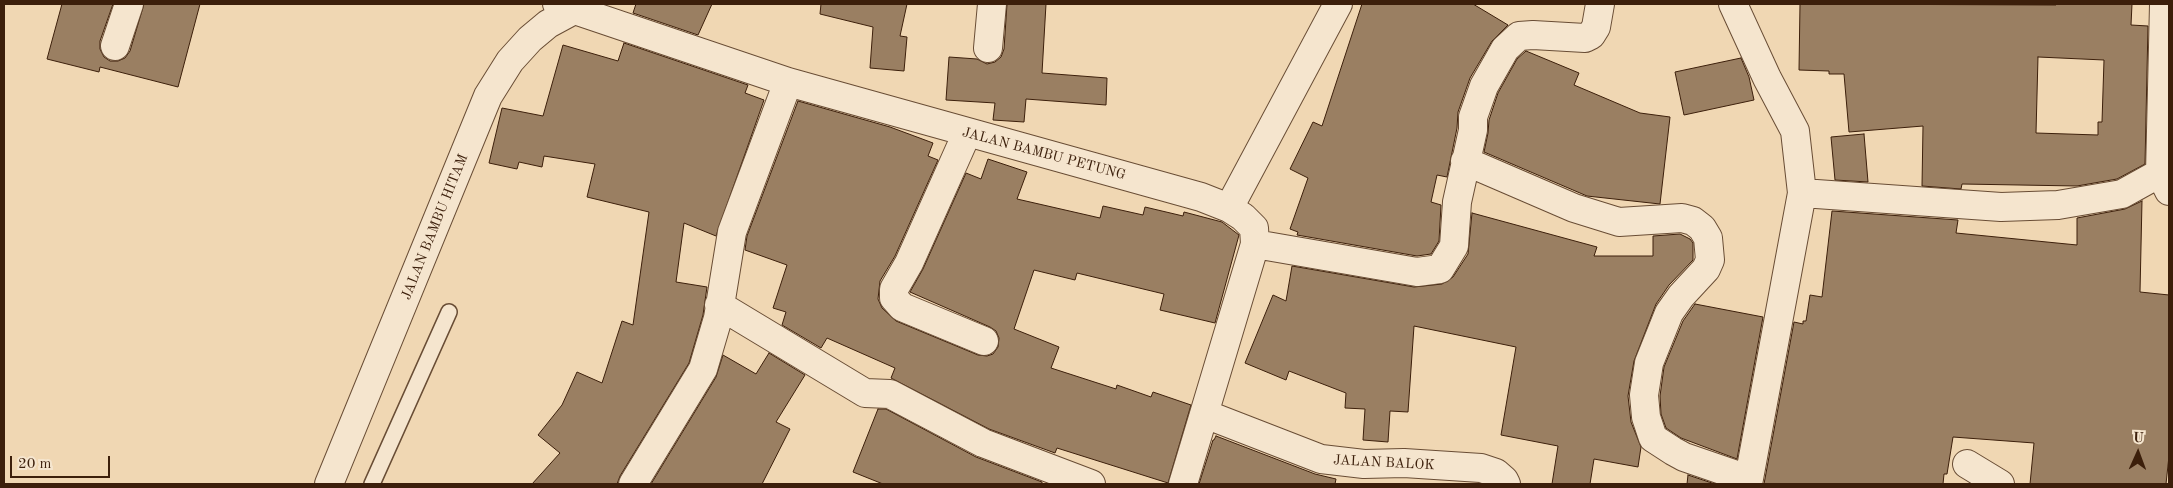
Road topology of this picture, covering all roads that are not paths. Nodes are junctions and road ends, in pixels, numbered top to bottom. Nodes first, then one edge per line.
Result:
1 (129, 4) edge
2 (992, 4) edge
3 (1338, 4) edge
4 (1600, 4) edge
5 (1732, 4) edge
6 (2164, 4) edge
7 (572, 6) edge
8 (115, 46) dead end
9 (988, 48) dead end
10 (788, 82) junction
11 (967, 133) junction
12 (1465, 161) junction
13 (2165, 182) edge
14 (1802, 193) junction
15 (1229, 208) junction
16 (1255, 244) junction
17 (719, 305) junction
18 (449, 312) dead end
19 (984, 342) dead end
20 (1205, 414) junction
21 (1967, 464) dead end
22 (1748, 482) edge
23 (328, 484) edge
24 (372, 484) edge
25 (633, 484) edge
26 (1091, 484) edge
27 (1183, 484) edge
28 (1506, 484) edge
29 (2000, 484) edge

1 - 8 street
2 - 9 street
3 - 15 street
4 - 12 street
5 - 14 street
6 - 13 street
7 - 10 street, JALAN BAMBU PETUNG
7 - 23 street, JALAN BAMBU HITAM
10 - 11 street, JALAN BAMBU PETUNG
10 - 17 street
11 - 15 street, JALAN BAMBU PETUNG
11 - 19 street
12 - 16 street
12 - 22 street
13 - 14 street
14 - 22 street
15 - 16 street, JALAN BAMBU PETUNG
16 - 20 street
17 - 25 street
17 - 26 street
18 - 24 lane
20 - 27 street
20 - 28 street, JALAN BALOK
21 - 29 street

